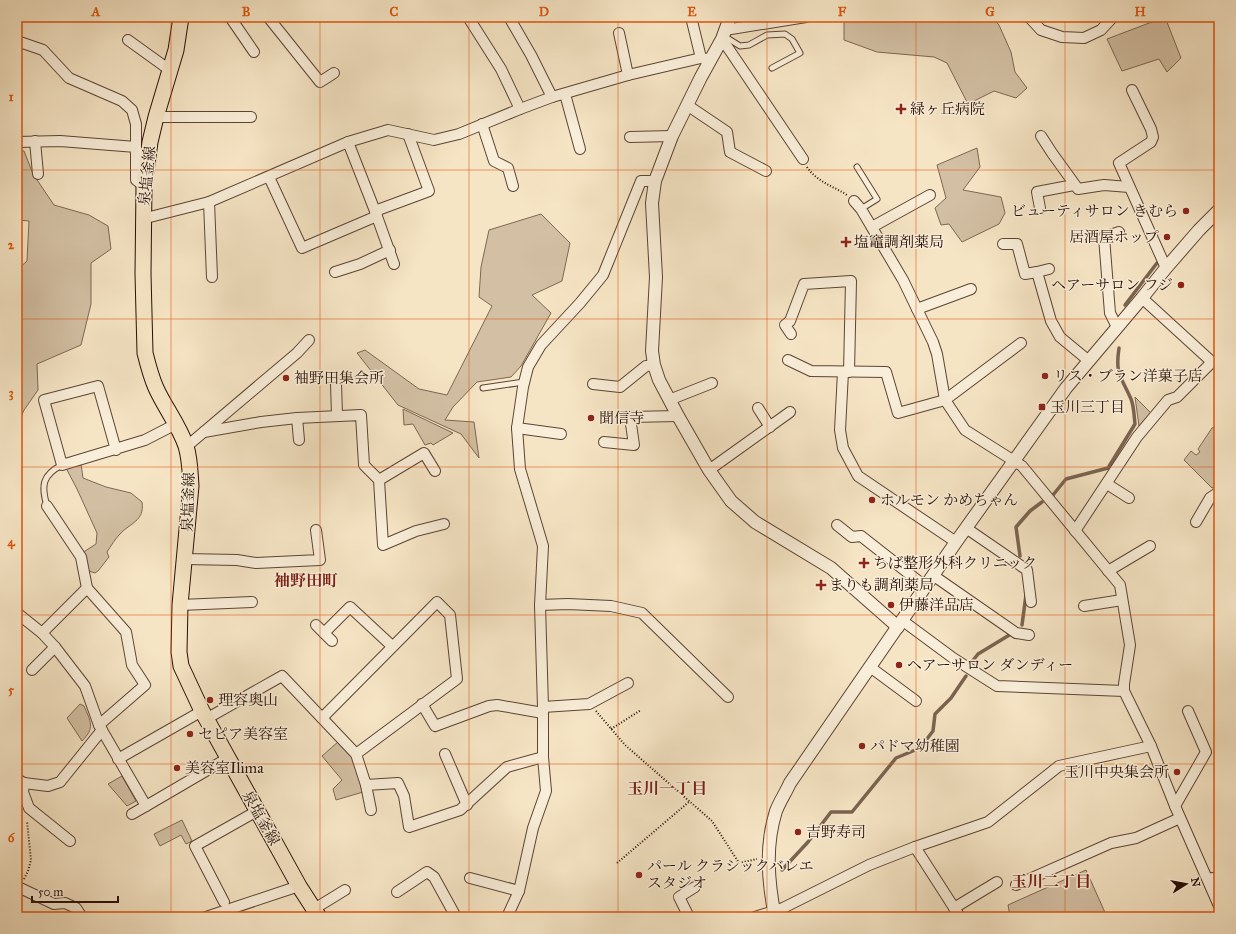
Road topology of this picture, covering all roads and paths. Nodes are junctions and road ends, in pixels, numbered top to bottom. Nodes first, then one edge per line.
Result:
1 (180, 17) edge
2 (230, 17) edge
3 (268, 17) edge
4 (468, 17) edge
5 (509, 17) edge
6 (691, 17) edge
7 (730, 17) edge
8 (806, 17) edge
9 (1029, 17) edge
10 (1113, 17) edge
11 (619, 33) dead end
12 (723, 35) junction
13 (128, 40) dead end
14 (17, 41) edge
15 (254, 52) dead end
16 (706, 58) junction
17 (772, 68) dead end
18 (170, 71) junction
19 (334, 73) dead end
20 (628, 75) junction
21 (1132, 90) dead end
22 (565, 94) junction
23 (552, 97) junction
24 (687, 105) junction
25 (520, 109) junction
26 (156, 117) junction
27 (251, 117) dead end
28 (482, 124) junction
29 (408, 134) junction
30 (672, 136) junction
31 (1041, 136) dead end
32 (630, 137) dead end
33 (35, 141) junction
34 (17, 142) edge
35 (348, 142) junction
36 (136, 147) junction
37 (580, 150) dead end
38 (803, 159) joint
39 (857, 167) dead end
40 (766, 171) dead end
41 (38, 174) dead end
42 (269, 177) junction
43 (655, 181) junction
44 (1074, 185) junction
45 (144, 186) junction
46 (513, 186) dead end
47 (1129, 187) junction
48 (930, 195) dead end
49 (210, 202) junction
50 (857, 205) junction
51 (1040, 208) dead end
52 (1219, 210) edge
53 (376, 213) junction
54 (142, 219) junction
55 (872, 227) junction
56 (1119, 232) dead end
57 (1003, 244) dead end
58 (390, 250) junction
59 (394, 264) dead end
60 (1166, 268) junction
61 (1049, 269) dead end
62 (335, 272) dead end
63 (1037, 272) junction
64 (212, 277) dead end
65 (971, 289) dead end
66 (1142, 298) junction
67 (917, 309) junction
68 (785, 326) dead end
69 (1117, 327) junction
70 (309, 340) dead end
71 (1021, 343) dead end
72 (788, 360) dead end
73 (1089, 362) junction
74 (654, 365) junction
75 (846, 372) junction
76 (524, 382) junction
77 (336, 383) dead end
78 (712, 383) dead end
79 (593, 384) dead end
80 (483, 388) dead end
81 (669, 400) junction
82 (945, 400) junction
83 (758, 408) dead end
84 (790, 412) dead end
85 (337, 416) junction
86 (678, 416) junction
87 (297, 418) junction
88 (176, 424) junction
89 (770, 426) junction
90 (517, 428) junction
91 (204, 432) junction
92 (561, 434) dead end
93 (299, 440) dead end
94 (604, 442) dead end
95 (186, 447) junction
96 (116, 450) junction
97 (1013, 460) junction
98 (62, 465) junction
99 (709, 470) junction
100 (435, 471) dead end
101 (379, 480) junction
102 (1107, 484) junction
103 (1218, 494) edge
104 (1129, 498) dead end
105 (47, 506) joint
106 (1196, 522) dead end
107 (444, 524) dead end
108 (837, 526) dead end
109 (966, 528) junction
110 (316, 530) dead end
111 (1075, 531) junction
112 (956, 542) junction
113 (1150, 546) dead end
114 (185, 559) junction
115 (1108, 571) junction
116 (934, 576) junction
117 (926, 587) junction
118 (88, 588) junction
119 (1122, 600) junction
120 (252, 602) dead end
121 (1031, 602) dead end
122 (540, 605) junction
123 (180, 606) junction
124 (1084, 606) dead end
125 (17, 613) edge
126 (900, 624) junction
127 (316, 626) dead end
128 (42, 633) junction
129 (324, 633) junction
130 (1029, 635) dead end
131 (332, 641) dead end
132 (392, 646) junction
133 (55, 647) junction
134 (870, 667) junction
135 (32, 670) dead end
136 (628, 683) dead end
137 (1124, 691) junction
138 (728, 697) dead end
139 (916, 701) dead end
140 (422, 704) junction
141 (543, 710) junction
142 (641, 710) dead end
143 (1188, 711) dead end
144 (204, 715) junction
145 (601, 717) dead end
146 (322, 718) junction
147 (100, 728) junction
148 (611, 729) junction
149 (1151, 746) junction
150 (356, 754) junction
151 (445, 754) dead end
152 (543, 757) junction
153 (228, 758) junction
154 (118, 759) junction
155 (19, 784) edge
156 (366, 785) junction
157 (690, 800) junction
158 (467, 805) junction
159 (146, 806) junction
160 (1175, 806) junction
161 (29, 808) junction
162 (371, 810) dead end
163 (257, 811) junction
164 (132, 814) dead end
165 (1180, 818) junction
166 (70, 841) dead end
167 (915, 847) junction
168 (617, 863) dead end
169 (758, 866) dead end
170 (1219, 877) edge
171 (470, 878) dead end
172 (1208, 879) junction
173 (997, 882) dead end
174 (1016, 885) dead end
175 (300, 886) junction
176 (18, 887) edge
177 (695, 887) dead end
178 (345, 890) dead end
179 (519, 891) junction
180 (397, 892) dead end
181 (224, 902) dead end
182 (1219, 906) edge
183 (954, 908) junction
184 (317, 913) edge
185 (774, 914) edge
186 (82, 917) edge
187 (205, 917) edge
188 (456, 917) edge
189 (507, 917) edge
190 (689, 917) edge
191 (755, 917) edge
192 (960, 917) edge

1 - 18 main road, 泉塩釜線
2 - 15 street
3 - 19 street
4 - 25 street
5 - 23 street
6 - 16 street
7 - 12 street
8 - 12 street
9 - 10 street
11 - 20 street
12 - 16 street
12 - 17 lane
12 - 38 street
13 - 18 street
14 - 36 street
16 - 20 street
16 - 24 street
18 - 26 main road, 泉塩釜線
20 - 22 street
21 - 47 street
22 - 23 street
22 - 37 street
23 - 25 street
24 - 30 street
24 - 40 street
25 - 28 street
26 - 27 street
26 - 45 main road, 泉塩釜線
28 - 29 street
28 - 46 street
29 - 35 street
29 - 53 street
30 - 32 street
30 - 43 street
31 - 44 street
33 - 34 street
33 - 36 street
33 - 41 street
35 - 42 street
35 - 53 street
36 - 45 street
38 - 50 path
39 - 50 lane
42 - 49 street
42 - 53 street
43 - 74 street
43 - 76 street
44 - 47 street
44 - 51 street
45 - 54 main road, 泉塩釜線
47 - 60 street
48 - 55 street
49 - 54 street
49 - 64 street
50 - 55 street
52 - 60 street
53 - 58 street
54 - 88 main road, 泉塩釜線
55 - 67 street
56 - 69 street
57 - 63 street
58 - 59 street
58 - 62 street
60 - 66 street
61 - 63 street
63 - 73 street
65 - 67 street
66 - 69 street
66 - 102 street
67 - 82 street
68 - 75 street
69 - 73 street
70 - 91 street
71 - 82 street
72 - 75 street
73 - 97 street
74 - 79 street
74 - 81 street
75 - 82 street
75 - 112 street
76 - 80 lane
76 - 90 street
77 - 85 street
78 - 81 street
81 - 86 street
82 - 97 street
83 - 89 street
84 - 89 street
85 - 87 street
85 - 101 street
86 - 94 street
86 - 99 street
87 - 91 street
87 - 93 street
88 - 95 main road, 泉塩釜線
88 - 96 street
89 - 99 street
90 - 92 street
90 - 122 street
91 - 95 street
95 - 114 main road, 泉塩釜線
96 - 98 street
96 - 98 street
97 - 109 street
97 - 111 street
98 - 105 lane
99 - 126 street
100 - 101 street
101 - 107 street
102 - 104 street
102 - 111 street
103 - 106 street
105 - 118 street
108 - 117 street
109 - 112 street
109 - 121 street
110 - 114 street
111 - 115 street
112 - 116 street
113 - 115 street
114 - 123 main road, 泉塩釜線
115 - 119 street
116 - 117 street
116 - 130 street
117 - 126 street
118 - 128 street
118 - 147 street
119 - 124 street
119 - 137 street
120 - 123 street
122 - 138 street
122 - 141 street
123 - 144 main road, 泉塩釜線
125 - 128 street
126 - 134 street
126 - 137 street
127 - 129 street
128 - 133 street
129 - 131 street
129 - 132 street
132 - 140 street
132 - 146 street
133 - 135 street
133 - 147 street
134 - 139 street
134 - 185 street
136 - 141 street
137 - 149 street
140 - 141 street
140 - 150 street
141 - 152 street
142 - 148 path
143 - 160 street
144 - 146 street
144 - 153 main road, 泉塩釜線
144 - 154 street
145 - 148 path
146 - 150 street
147 - 154 street
147 - 155 street
148 - 157 path
149 - 160 street
149 - 167 street
150 - 156 street
151 - 158 street
152 - 158 street
152 - 179 street
153 - 159 street
153 - 163 main road, 泉塩釜線
154 - 159 street
155 - 161 street
156 - 158 street
156 - 162 street
157 - 168 path
157 - 169 path
159 - 164 street
160 - 165 street
161 - 166 street
161 - 176 path
163 - 175 main road, 泉塩釜線
163 - 181 street
165 - 172 street
165 - 174 street
167 - 183 street
167 - 185 street
170 - 172 street
171 - 179 street
172 - 182 street
173 - 183 street
175 - 184 main road, 泉塩釜線
175 - 187 street
176 - 186 street
177 - 190 street
178 - 184 street
179 - 189 street
180 - 188 street
183 - 192 street
185 - 191 street

